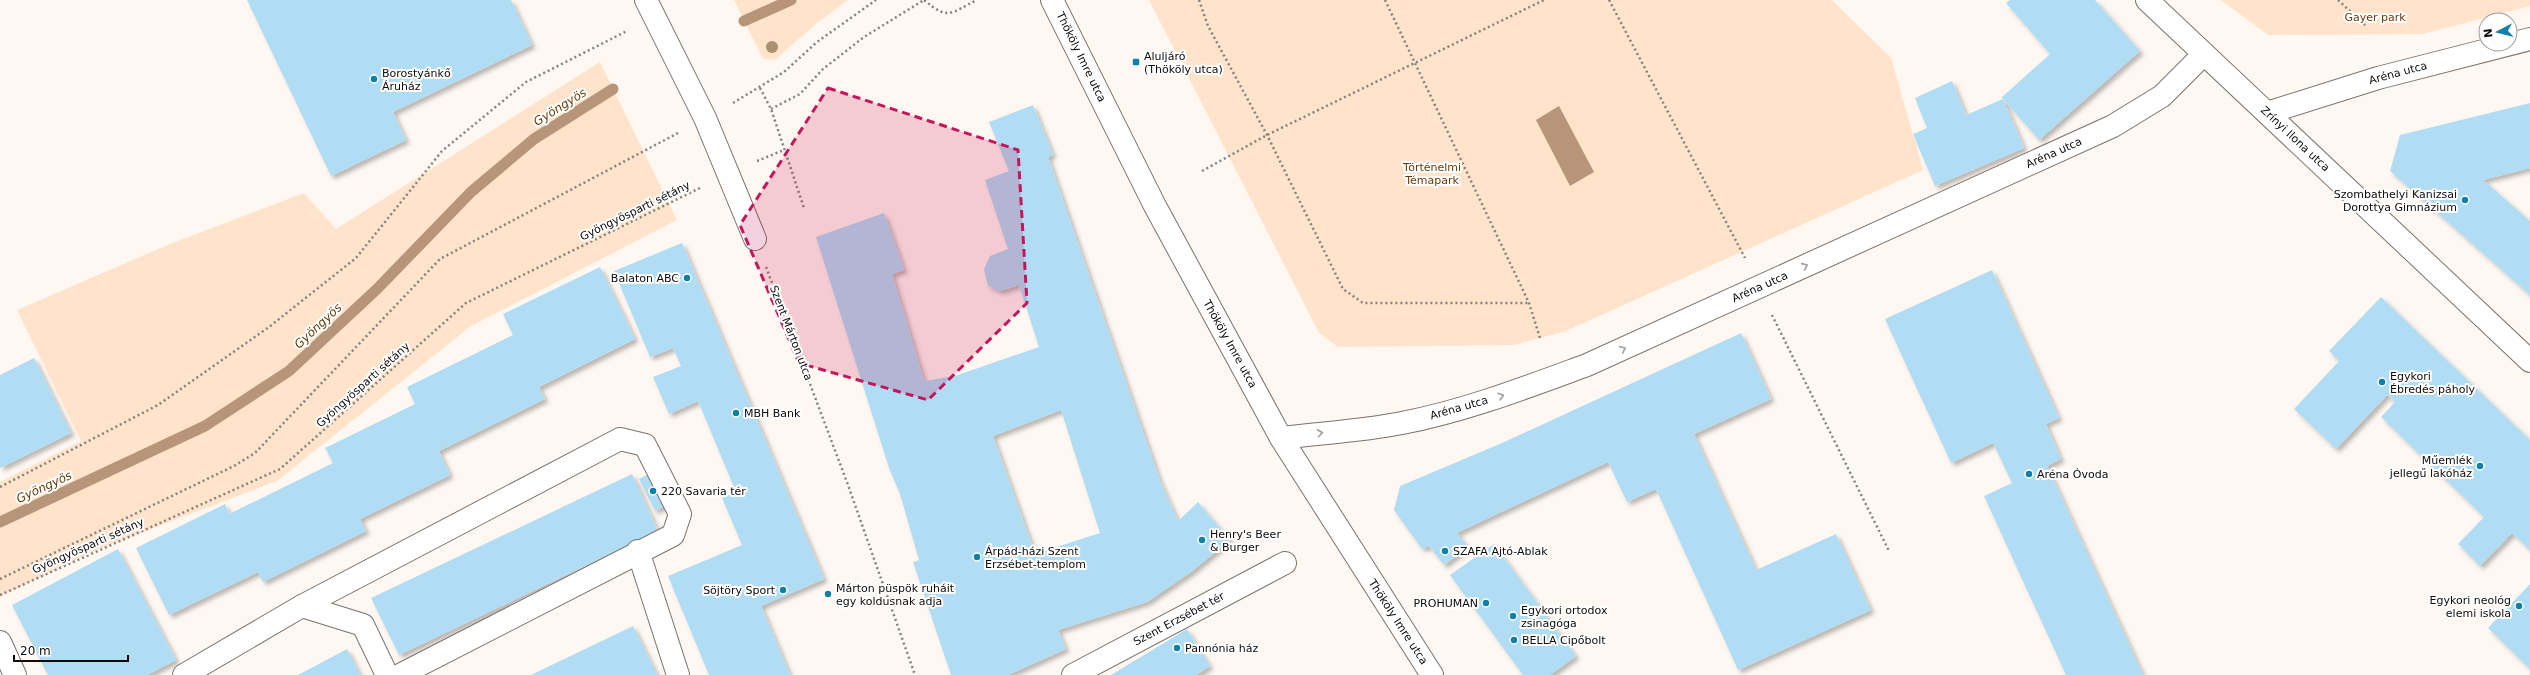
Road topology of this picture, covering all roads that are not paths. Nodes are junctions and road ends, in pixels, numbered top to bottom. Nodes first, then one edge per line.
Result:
1 (1052, 0) edge
2 (2147, 0) edge
3 (654, 15) edge
4 (2530, 40) edge
5 (2204, 54) junction
6 (2267, 113) junction
7 (755, 239) road end
8 (2530, 361) edge
9 (1281, 438) junction
10 (638, 551) junction
11 (1286, 563) dead end
12 (302, 606) junction
13 (0, 642) edge
14 (15, 675) edge
15 (184, 675) edge
16 (386, 675) edge
17 (400, 675) edge
18 (678, 675) edge
19 (1073, 675) edge
20 (1432, 675) edge

1 - 9 street, Thököly Imre utca
2 - 5 street, Zrínyi Ilona utca
3 - 7 street
4 - 6 street, Aréna utca
5 - 6 street, Zrínyi Ilona utca
9 -> 5 street, Aréna utca
6 - 8 street, Zrínyi Ilona utca
9 - 20 street, Thököly Imre utca
10 - 12 street
10 - 17 street
10 - 18 street
11 - 19 street, Szent Erzsébet tér
12 - 15 street
12 - 16 street
13 - 14 street

